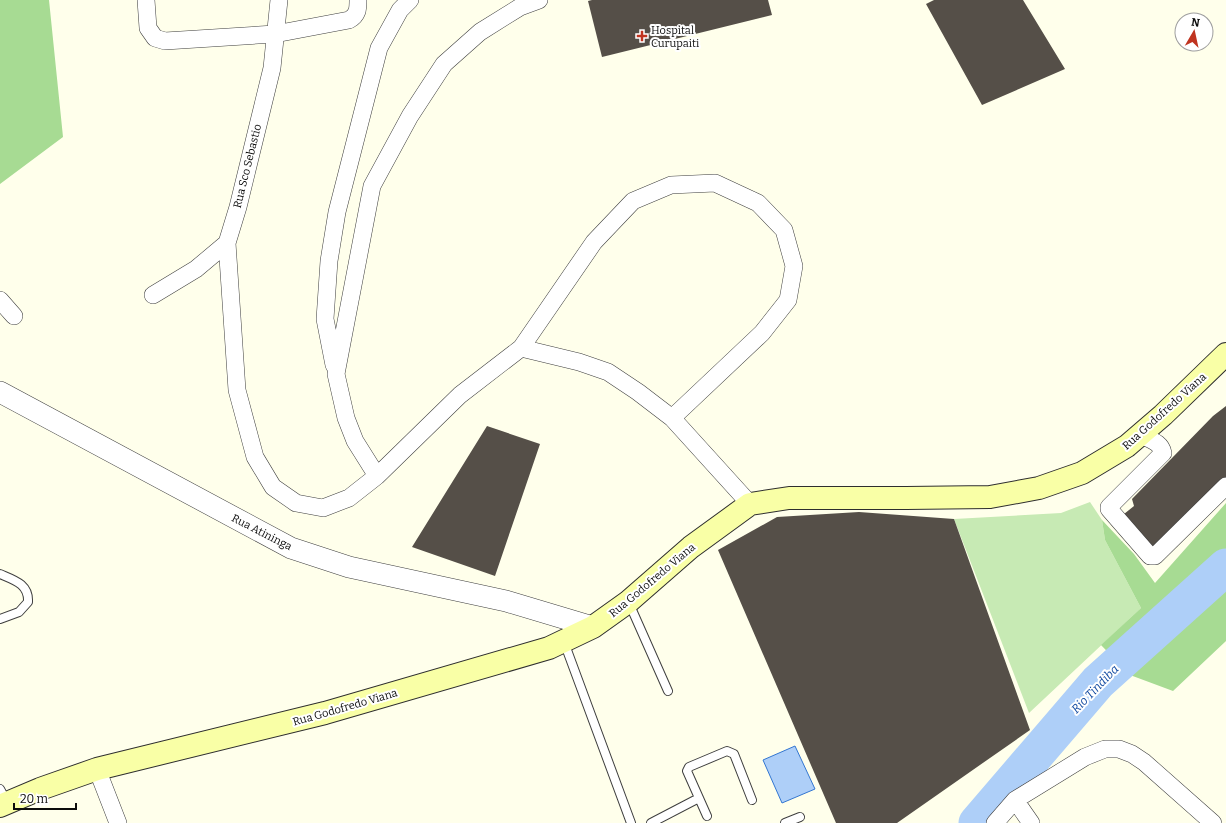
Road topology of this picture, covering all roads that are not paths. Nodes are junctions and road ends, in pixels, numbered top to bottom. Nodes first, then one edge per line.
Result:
1 (146, 0) edge
2 (280, 0) edge
3 (358, 0) edge
4 (410, 0) edge
5 (539, 0) edge
6 (275, 34) junction
7 (227, 243) junction
8 (153, 295) dead end
9 (0, 300) edge
10 (14, 316) dead end
11 (521, 348) junction
12 (1226, 354) edge
13 (336, 374) junction
14 (0, 392) edge
15 (672, 418) junction
16 (1140, 435) junction
17 (377, 476) junction
18 (1226, 486) edge
19 (750, 504) junction
20 (0, 574) edge
21 (628, 602) junction
22 (0, 619) edge
23 (593, 627) junction
24 (564, 641) junction
25 (668, 691) dead end
26 (97, 769) junction
27 (699, 798) junction
28 (2, 799) edge
29 (752, 800) dead end
30 (1015, 800) junction
31 (706, 816) dead end
32 (800, 817) dead end
33 (118, 823) edge
34 (631, 823) edge
35 (651, 823) edge
36 (785, 823) edge
37 (995, 823) edge
38 (1031, 823) edge
39 (1213, 823) edge

1 - 6 street
2 - 6 street, Rua Sco Sebastio
3 - 6 street
4 - 13 street
5 - 13 street
6 - 7 street, Rua Sco Sebastio
7 - 8 street
7 - 17 street
9 - 10 street
11 - 15 street
11 - 15 street
11 - 17 street
12 - 16 main road, Rua Godofredo Viana
13 - 17 street
14 - 23 street, Rua Atininga
15 - 19 street
16 - 18 street
16 - 19 main road, Rua Godofredo Viana
19 - 21 main road, Rua Godofredo Viana
20 - 22 lane
21 - 23 main road, Rua Godofredo Viana
21 - 25 lane
23 - 24 main road, Rua Godofredo Viana
24 - 26 main road, Rua Godofredo Viana
24 - 34 lane
26 - 28 main road, Rua Godofredo Viana
26 - 33 street
27 - 29 lane
27 - 31 lane
27 - 35 lane
30 - 37 street
30 - 38 street
30 - 39 street
32 - 36 lane

